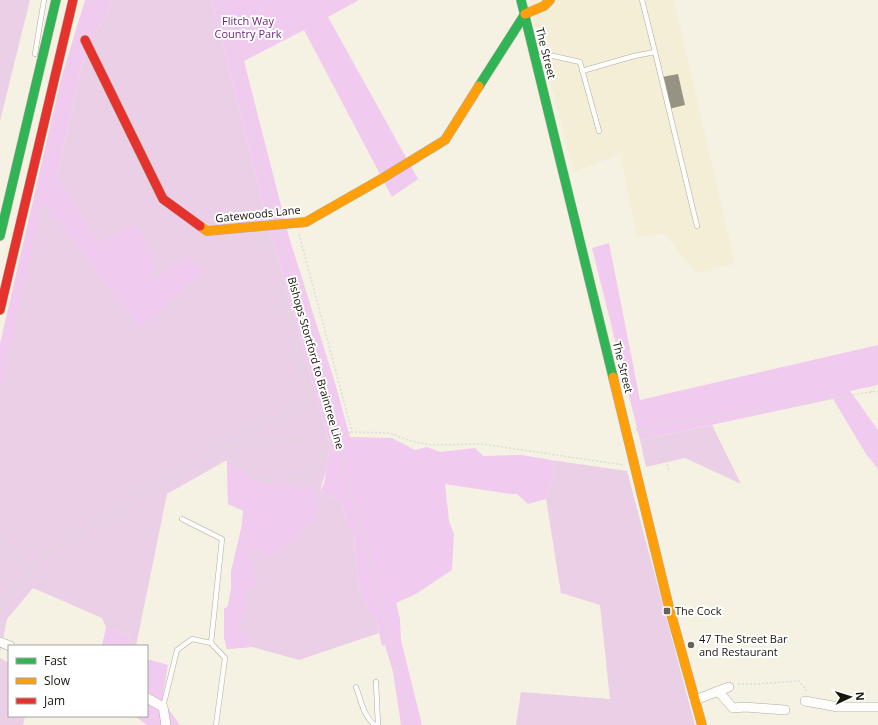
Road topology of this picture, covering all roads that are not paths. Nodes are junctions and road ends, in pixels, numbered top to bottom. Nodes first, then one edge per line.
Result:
1 (44, 0) edge
2 (56, 0) edge
3 (73, 0) edge
4 (521, 0) edge
5 (550, 0) edge
6 (642, 0) edge
7 (525, 14) junction
8 (86, 40) dead end
9 (655, 52) junction
10 (536, 58) junction
11 (33, 62) dead end
12 (582, 71) junction
13 (28, 93) dead end
14 (599, 131) dead end
15 (13, 178) junction
16 (697, 226) dead end
17 (0, 236) edge
18 (0, 310) edge
19 (182, 519) dead end
20 (211, 643) junction
21 (376, 682) dead end
22 (356, 687) dead end
23 (729, 687) road end
24 (718, 691) junction
25 (148, 699) edge
26 (695, 700) junction
27 (805, 701) road end
28 (878, 707) edge
29 (163, 708) junction
30 (785, 710) dead end
31 (166, 725) edge
32 (216, 725) edge
33 (375, 725) edge
34 (378, 725) edge
35 (702, 725) edge

1 - 11 lane
2 - 15 main road
3 - 18 main road
4 - 7 main road, The Street
5 - 7 main road
6 - 9 lane
7 - 8 main road, Gatewoods Lane
7 - 10 main road, The Street
9 - 12 lane
9 - 16 lane
10 - 12 lane
10 - 26 main road, The Street
12 - 14 lane
13 - 15 lane
15 - 17 main road
19 - 20 lane
20 - 29 lane
20 - 32 lane
21 - 34 lane
22 - 33 lane
23 - 24 street
24 - 26 street
24 - 30 street
25 - 29 street
26 - 35 main road, The Street
27 - 28 street
29 - 31 street

